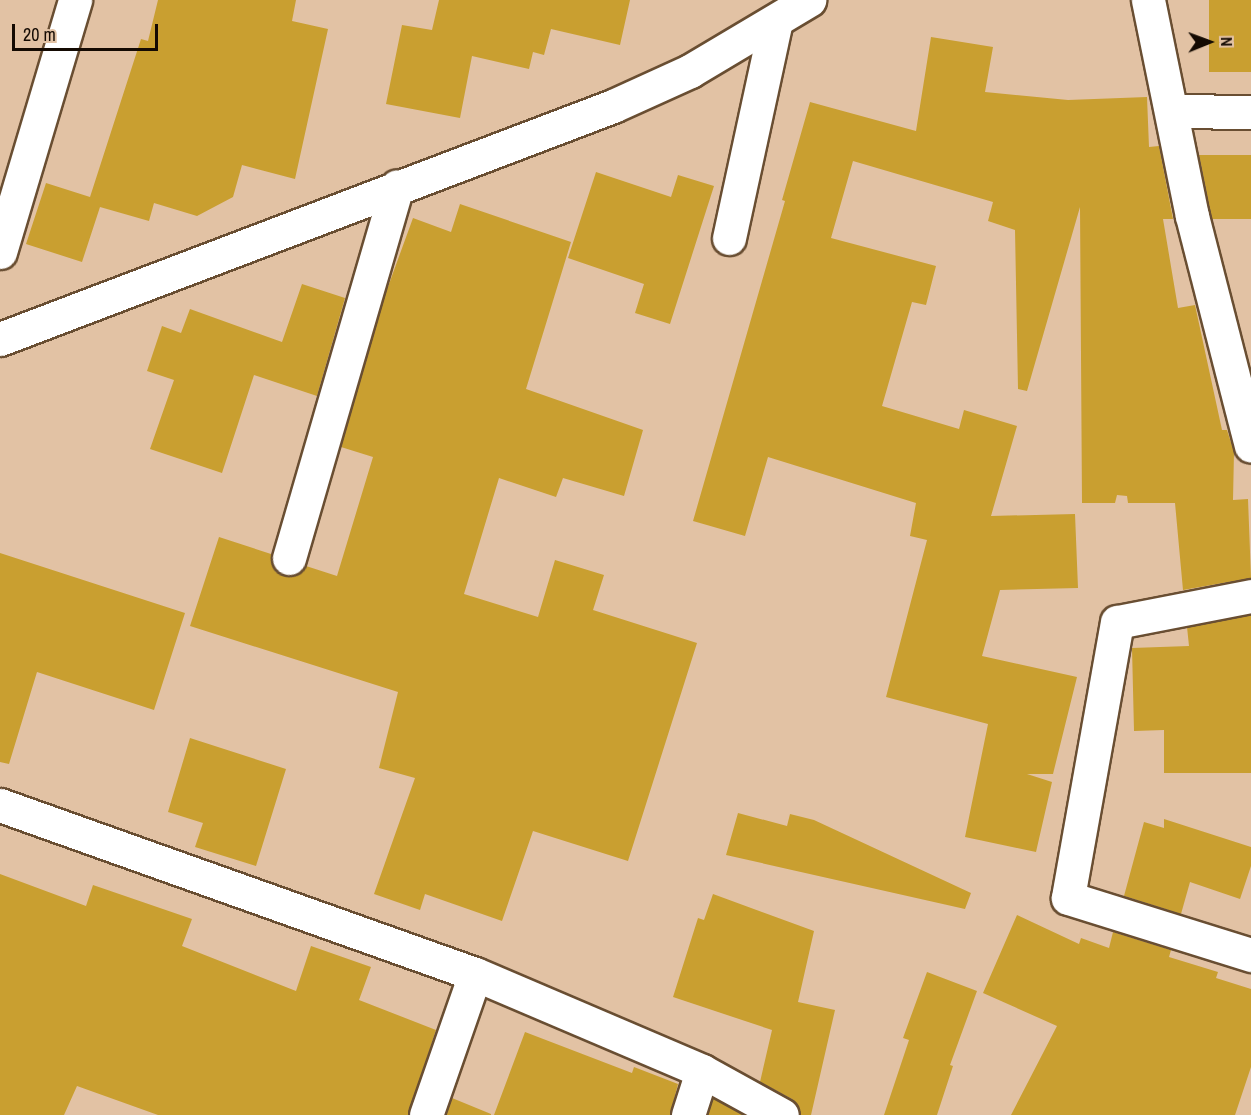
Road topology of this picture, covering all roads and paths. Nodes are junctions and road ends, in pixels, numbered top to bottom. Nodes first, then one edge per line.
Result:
1 (75, 0) edge
2 (809, 0) edge
3 (1148, 0) edge
4 (776, 21) junction
5 (1172, 111) junction
6 (1251, 112) edge
7 (397, 186) junction
8 (729, 238) dead end
9 (0, 252) edge
10 (0, 339) edge
11 (1251, 446) edge
12 (289, 558) dead end
13 (1251, 596) edge
14 (0, 805) edge
15 (1251, 955) edge
16 (475, 974) junction
17 (702, 1071) junction
18 (426, 1115) edge
19 (688, 1115) edge
20 (782, 1115) edge

1 - 9 street
2 - 4 street
3 - 5 street
4 - 7 street
4 - 8 street
5 - 6 street
5 - 11 street
7 - 10 street
7 - 12 street
13 - 15 street
14 - 16 street
16 - 17 street
16 - 18 street
17 - 19 street
17 - 20 street

